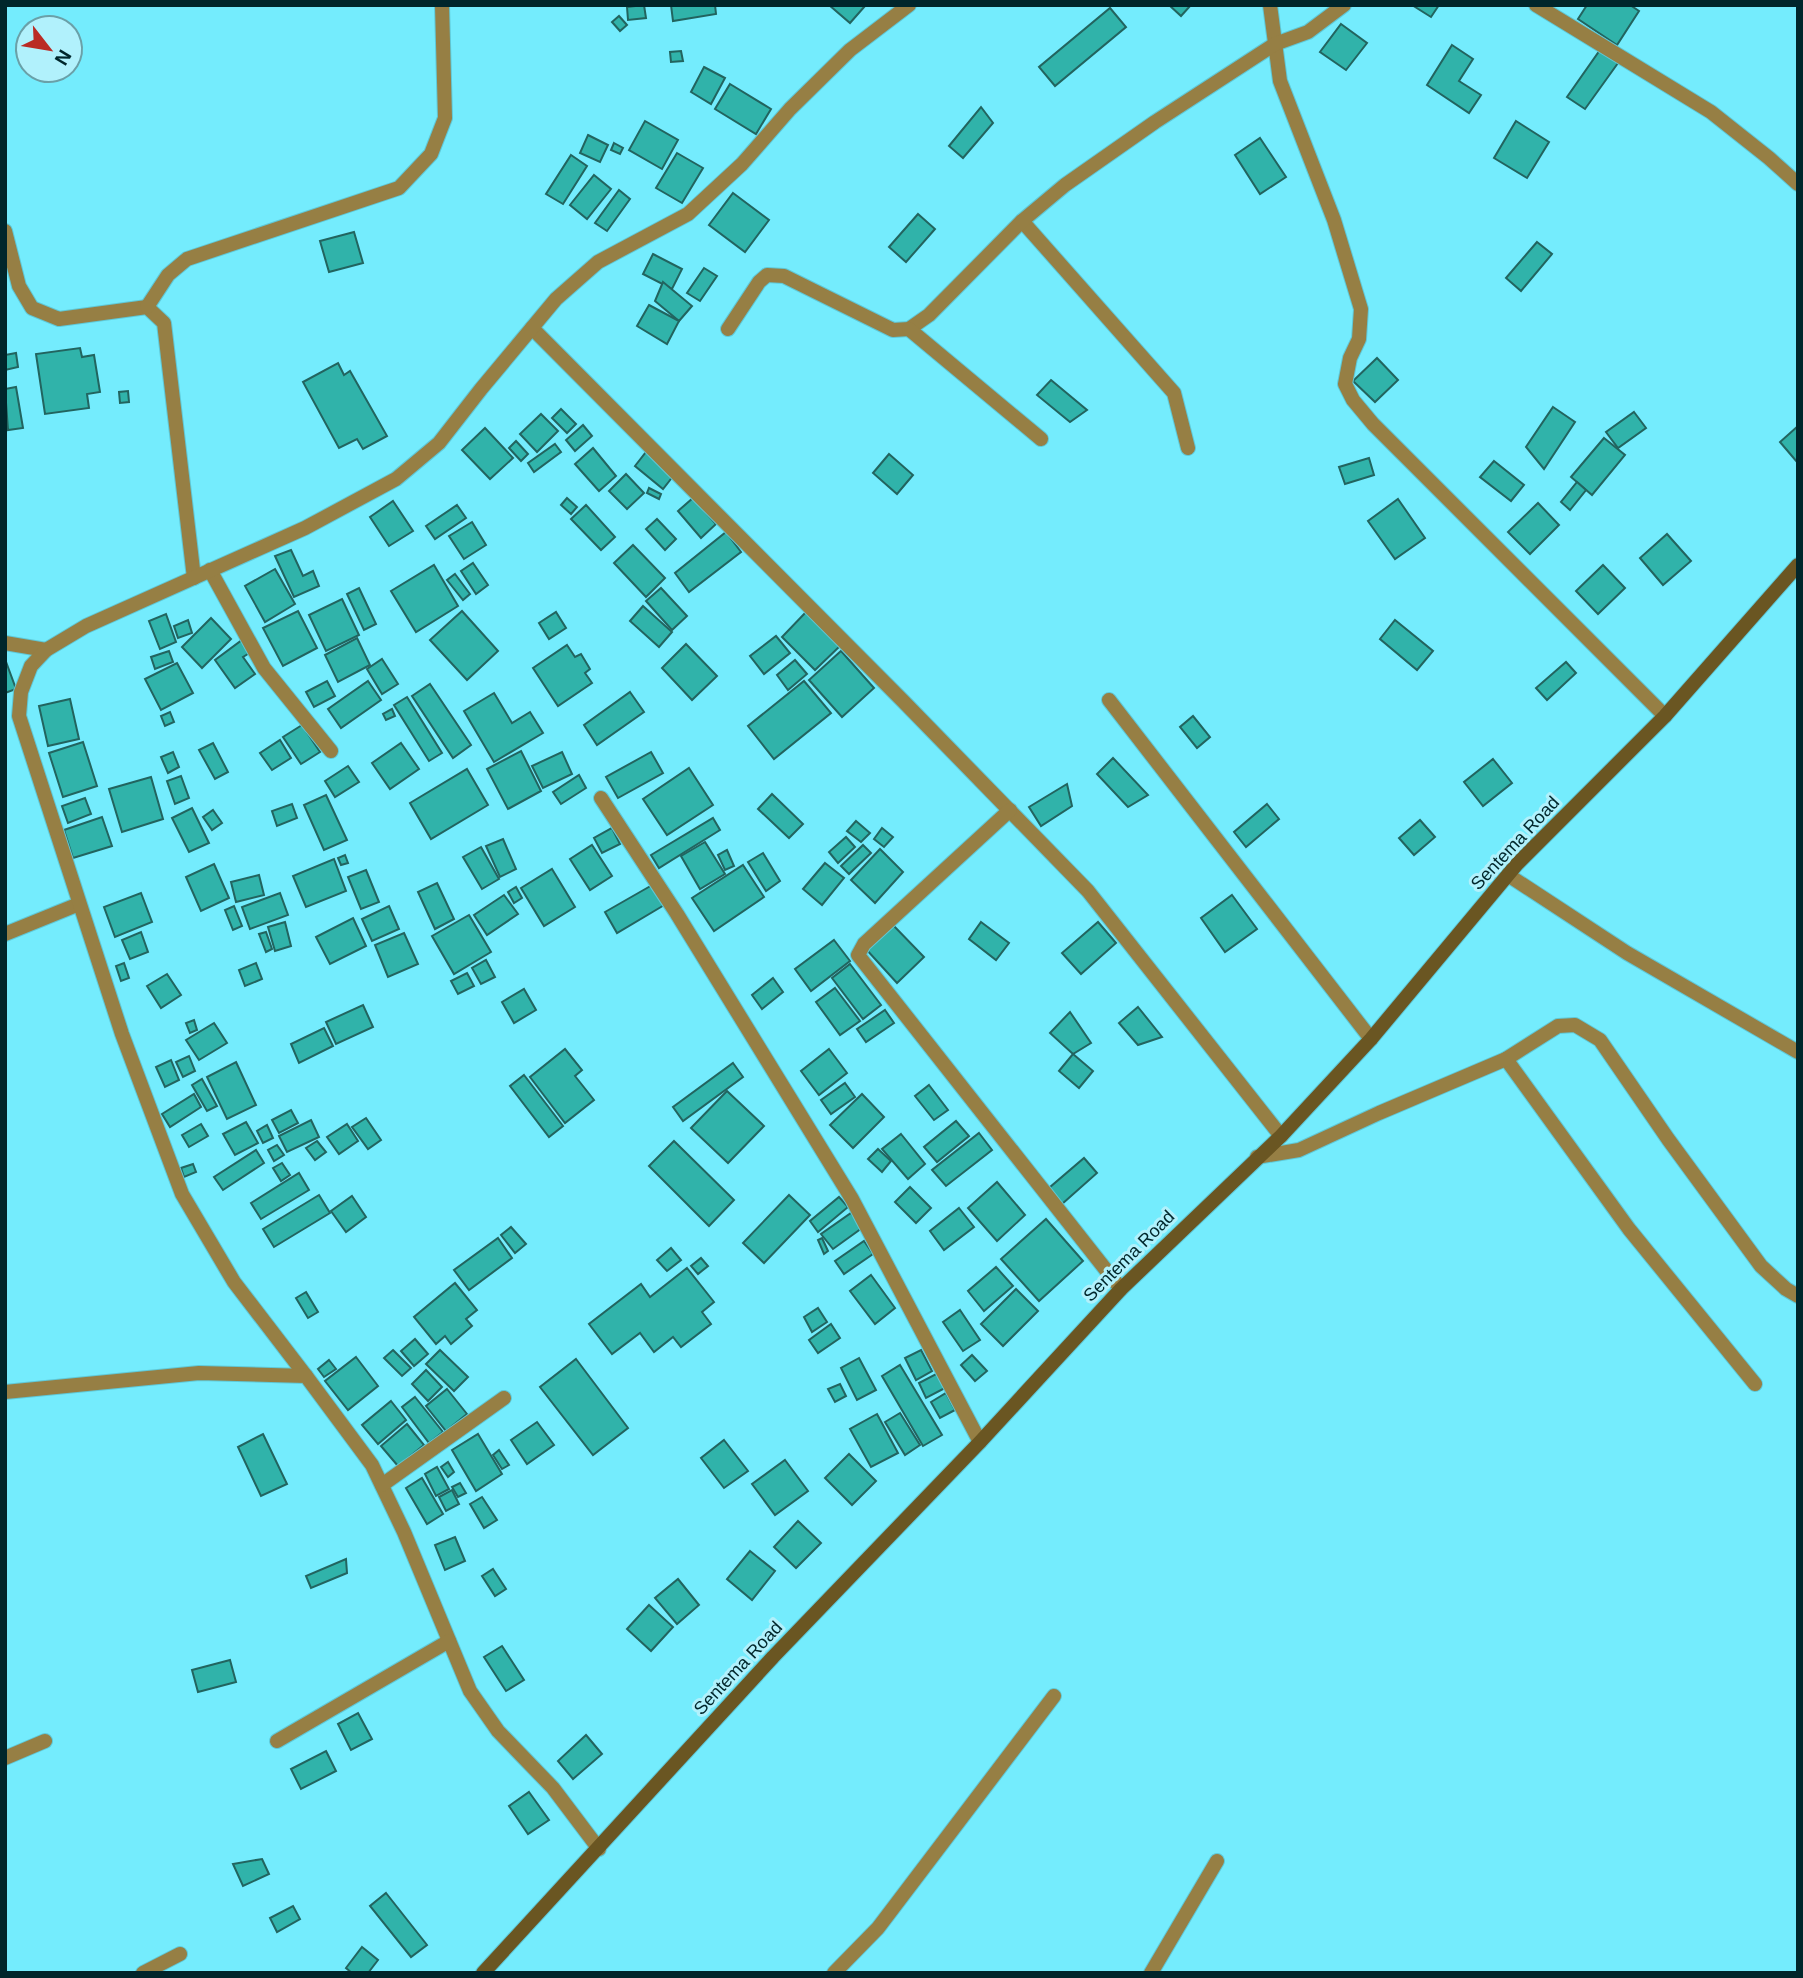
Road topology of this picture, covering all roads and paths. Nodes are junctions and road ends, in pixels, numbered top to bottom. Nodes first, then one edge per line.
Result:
1 (442, 5) edge
2 (909, 5) edge
3 (1270, 5) edge
4 (1344, 5) edge
5 (1536, 5) edge
6 (1275, 44) junction
7 (1798, 184) edge
8 (1022, 221) junction
9 (5, 231) edge
10 (147, 307) junction
11 (532, 328) junction
12 (728, 329) dead end
13 (909, 329) junction
14 (1041, 439) dead end
15 (1188, 448) dead end
16 (1798, 565) edge
17 (210, 570) junction
18 (194, 578) junction
19 (5, 643) edge
20 (46, 650) junction
21 (1109, 700) dead end
22 (1665, 716) junction
23 (331, 751) dead end
24 (601, 798) dead end
25 (1010, 810) junction
26 (1508, 875) junction
27 (79, 904) junction
28 (5, 934) edge
29 (1371, 1039) junction
30 (1798, 1052) edge
31 (1506, 1059) junction
32 (1282, 1136) junction
33 (1257, 1157) junction
34 (1121, 1289) junction
35 (1798, 1296) edge
36 (306, 1376) junction
37 (1755, 1384) dead end
38 (5, 1392) edge
39 (504, 1398) dead end
40 (980, 1442) junction
41 (382, 1485) junction
42 (449, 1641) junction
43 (1054, 1696) dead end
44 (46, 1741) dead end
45 (277, 1741) dead end
46 (5, 1758) edge
47 (599, 1849) junction
48 (1217, 1861) dead end
49 (180, 1954) dead end
50 (143, 1973) edge
51 (483, 1973) edge
52 (834, 1973) edge
53 (1151, 1973) edge

1 - 10 street
2 - 11 street
3 - 6 street
4 - 6 street
5 - 7 street
6 - 8 street
6 - 22 street
8 - 13 street
8 - 15 street
9 - 10 street
10 - 18 street
11 - 17 street
11 - 25 street
12 - 13 street
13 - 14 street
16 - 22 main road, Sentema Road
17 - 18 street
17 - 23 street
18 - 20 street
19 - 20 street
20 - 27 street
21 - 29 street
22 - 26 main road, Sentema Road
24 - 40 street
25 - 32 street
25 - 34 street
26 - 29 main road, Sentema Road
26 - 30 street
27 - 28 street
27 - 36 street
29 - 32 main road, Sentema Road
31 - 33 street
31 - 35 street
31 - 37 street
32 - 33 main road, Sentema Road
33 - 34 main road, Sentema Road
34 - 40 main road, Sentema Road
36 - 38 street
36 - 41 street
39 - 41 street
40 - 47 main road, Sentema Road
41 - 42 street
42 - 45 street
42 - 47 street
43 - 52 street
44 - 46 street
47 - 51 main road, Sentema Road
48 - 53 street
49 - 50 street

